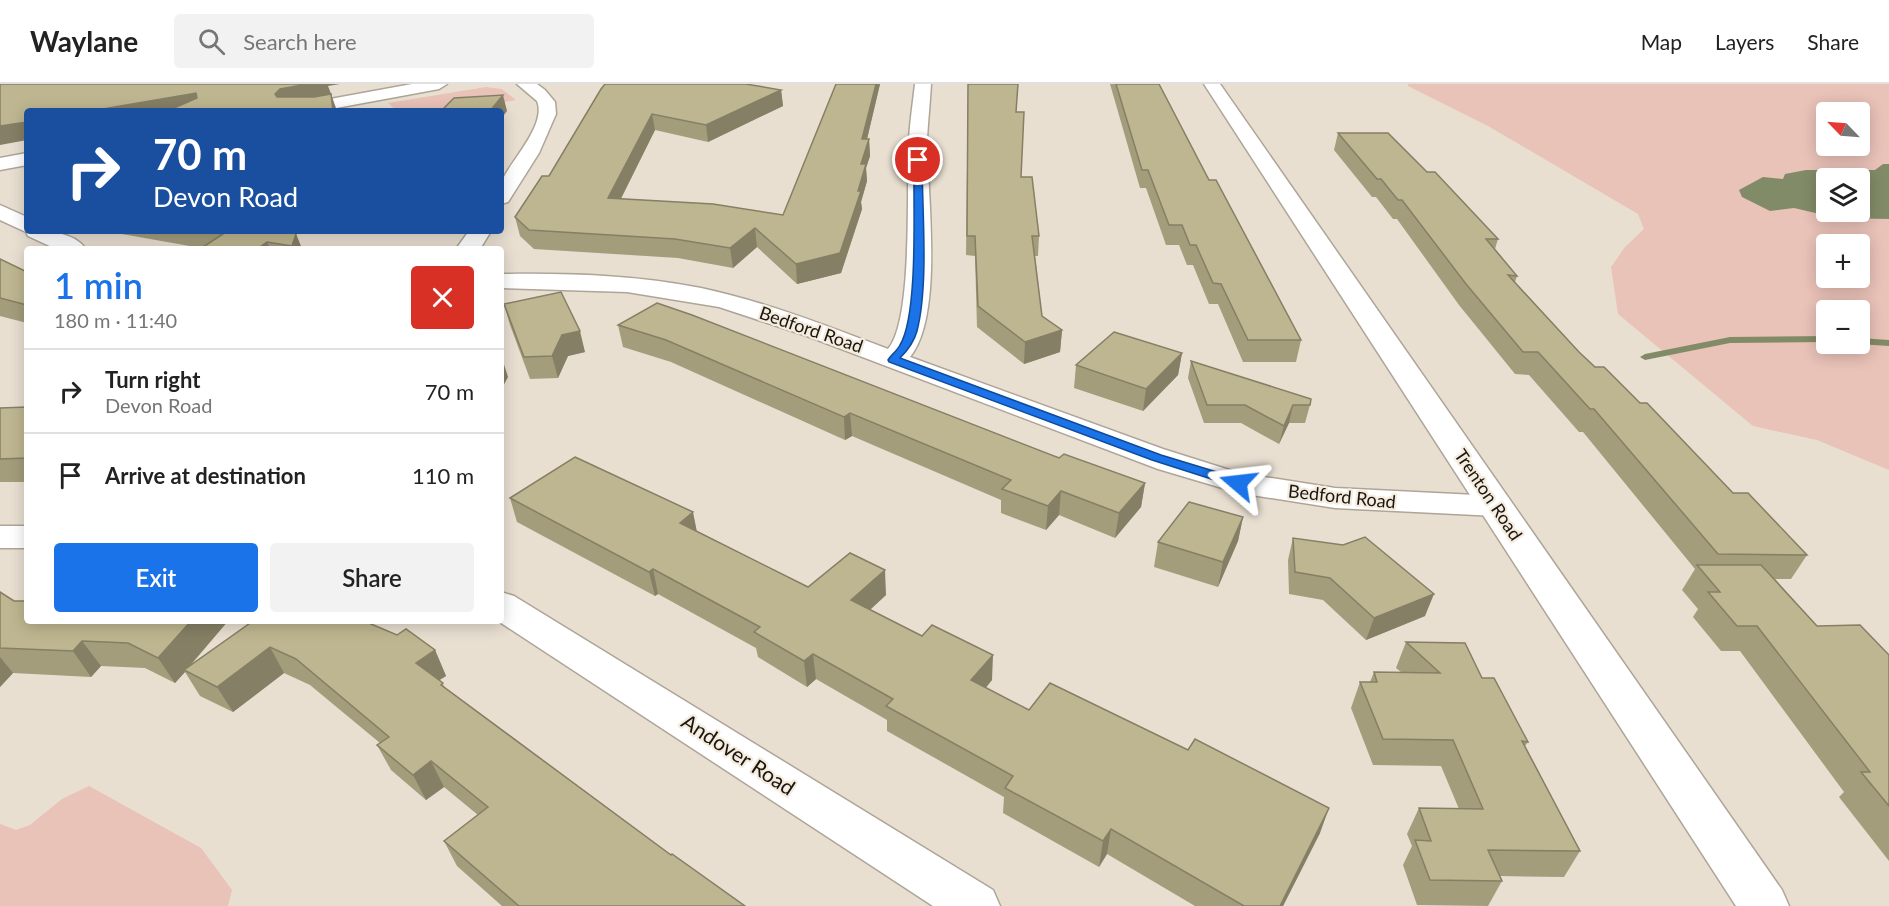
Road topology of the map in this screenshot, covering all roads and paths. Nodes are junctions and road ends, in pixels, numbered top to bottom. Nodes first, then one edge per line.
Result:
1 (439, 84) edge
2 (525, 84) edge
3 (923, 84) edge
4 (1212, 84) edge
5 (308, 108) edge
6 (24, 160) edge
7 (0, 164) edge
8 (504, 193) edge
9 (0, 211) edge
10 (24, 224) edge
11 (42, 234) edge
12 (68, 246) edge
13 (504, 281) edge
14 (893, 360) junction
15 (1496, 506) junction
16 (0, 537) edge
17 (24, 537) edge
18 (504, 607) edge
19 (975, 906) edge
20 (1764, 906) edge

1 - 5 street
2 - 8 street
3 - 14 street
4 - 15 street, Trenton Road
6 - 7 street
9 - 10 street
11 - 12 street
13 - 14 street, Bedford Road
14 - 15 street, Bedford Road
15 - 20 street, Trenton Road
16 - 17 street
18 - 19 street, Andover Road

